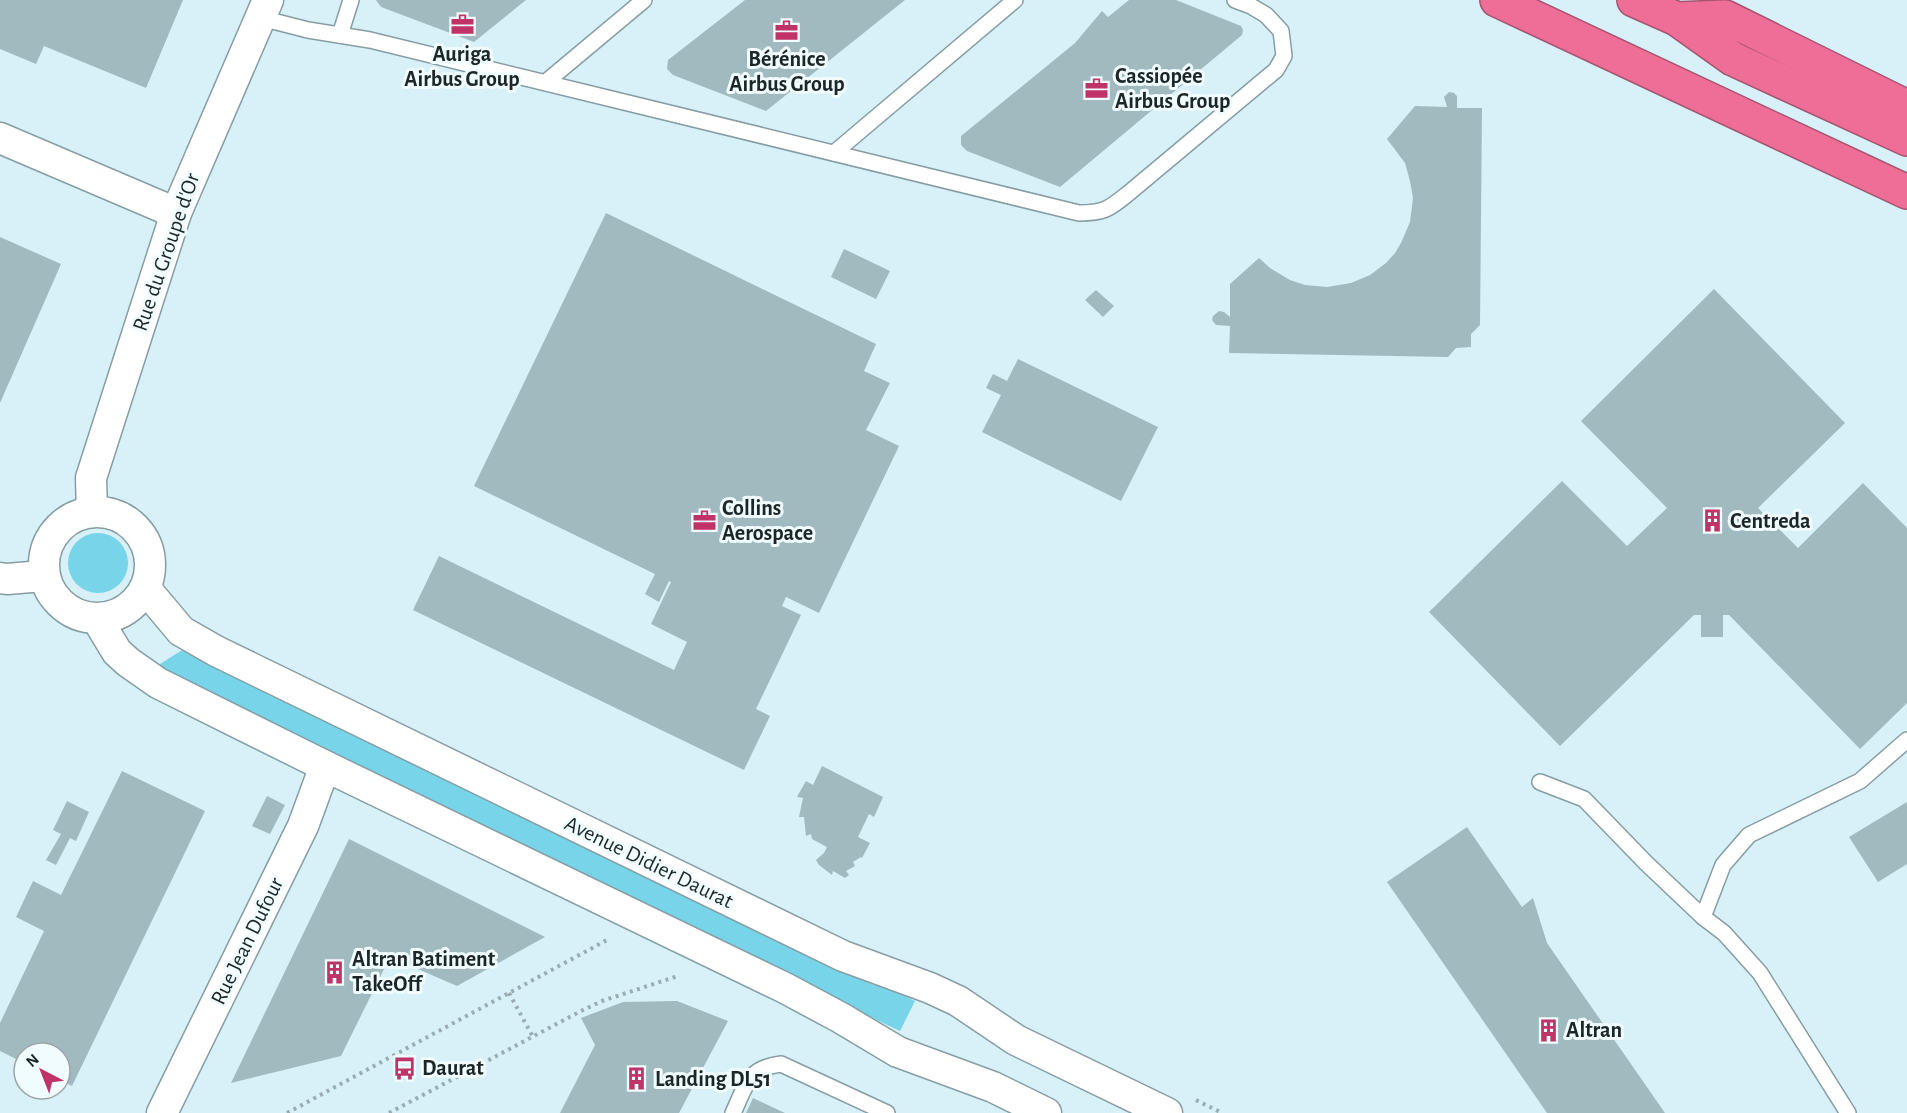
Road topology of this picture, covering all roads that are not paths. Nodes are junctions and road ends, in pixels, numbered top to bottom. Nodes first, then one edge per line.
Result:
1 (351, 0) edge
2 (644, 0) edge
3 (1015, 0) edge
4 (1234, 0) edge
5 (1497, 0) edge
6 (1634, 0) edge
7 (265, 9) edge
8 (1677, 19) junction
9 (340, 35) junction
10 (546, 82) junction
11 (1907, 106) edge
12 (0, 138) edge
13 (1907, 139) edge
14 (834, 153) junction
15 (1907, 192) edge
16 (176, 213) junction
17 (92, 512) junction
18 (44, 576) junction
19 (0, 578) edge
20 (145, 588) junction
21 (97, 619) junction
22 (1907, 740) edge
23 (325, 766) junction
24 (1540, 782) dead end
25 (1703, 917) junction
26 (162, 1113) edge
27 (733, 1113) edge
28 (887, 1113) edge
29 (1046, 1113) edge
30 (1167, 1113) edge
31 (1848, 1113) edge

1 - 9 lane
2 - 10 lane
3 - 14 lane
4 - 14 lane
5 - 15 highway
6 - 8 highway
7 - 9 lane
7 - 16 street, Rue du Groupe d'Or
8 - 11 highway
8 - 13 highway
9 - 10 lane
10 - 14 lane
12 - 16 street
16 - 17 street, Rue du Groupe d'Or
17 - 18 street
17 - 20 street
18 - 19 street
18 - 21 street
20 - 21 street
20 - 30 street, Avenue Didier Daurat
21 - 23 street
22 - 25 lane
23 - 26 street, Rue Jean Dufour
23 - 29 street
24 - 25 lane
25 - 31 lane
27 - 28 lane

